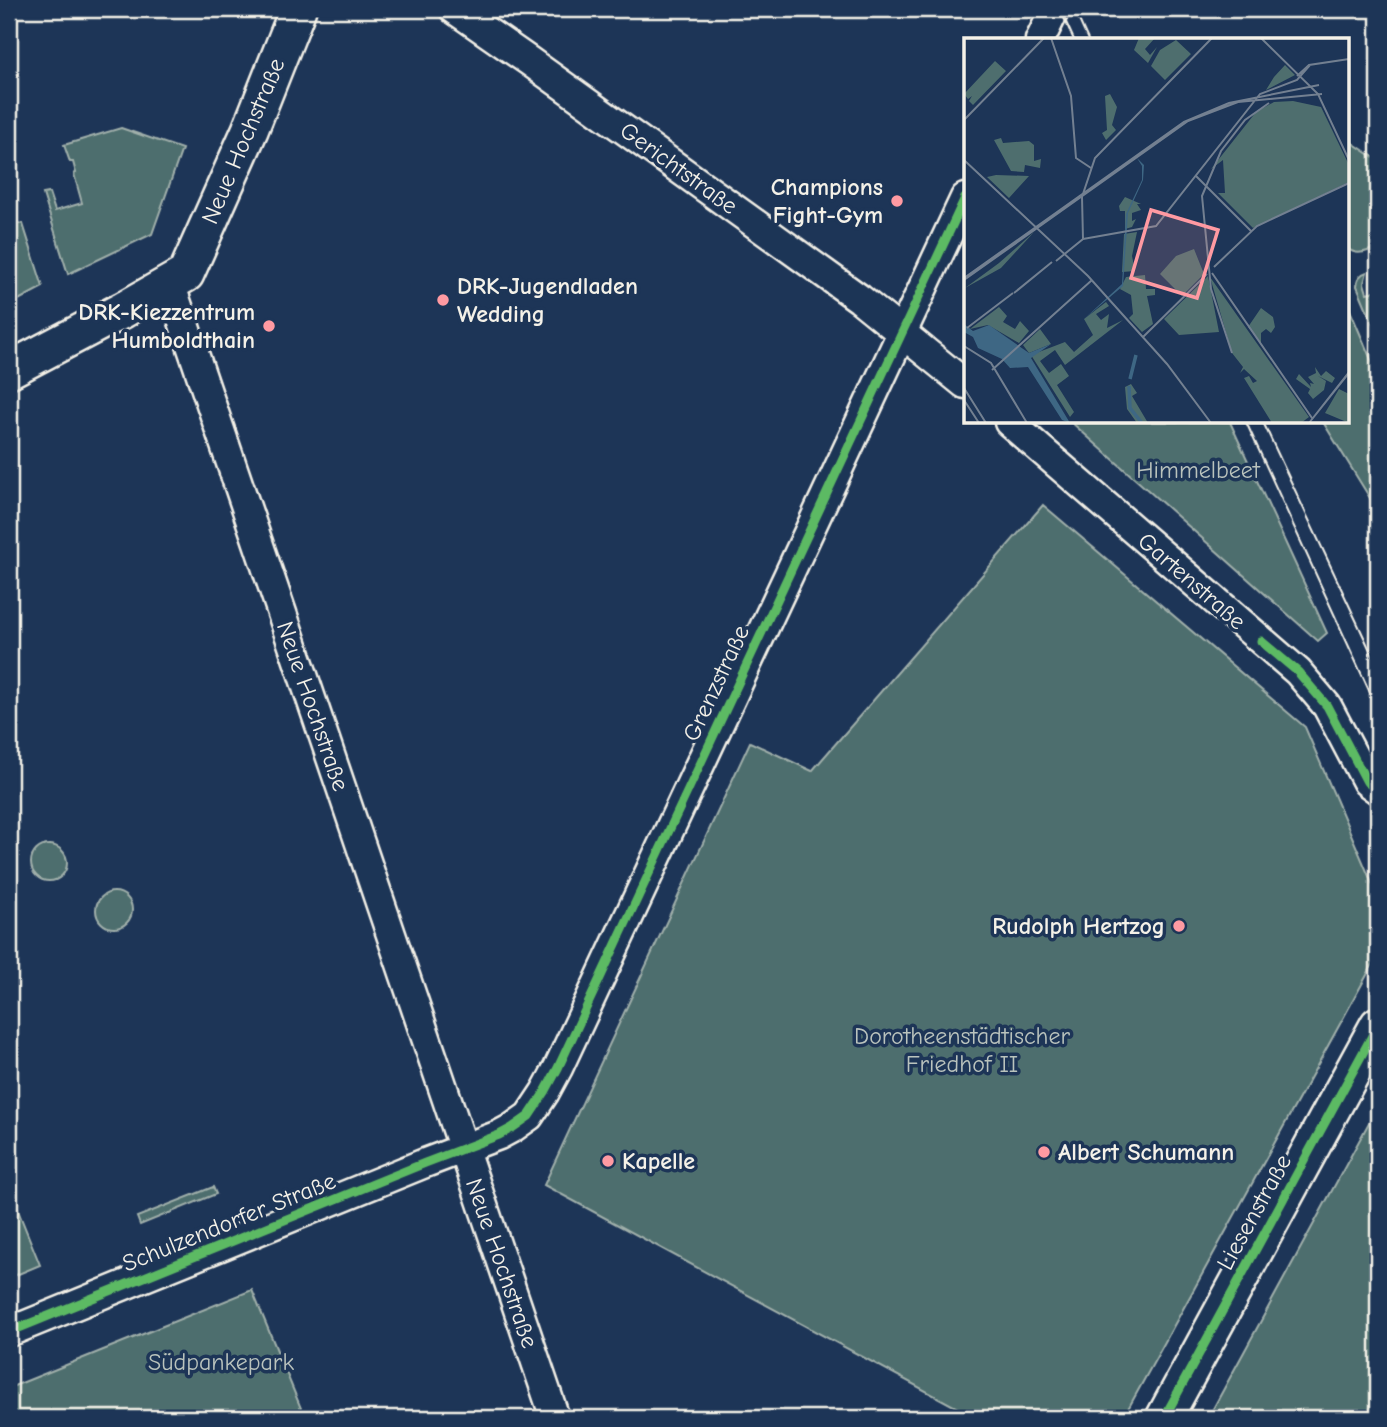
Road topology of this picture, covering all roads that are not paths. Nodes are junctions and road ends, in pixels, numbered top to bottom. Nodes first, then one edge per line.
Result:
1 (298, 9) edge
2 (454, 9) edge
3 (964, 200) edge
4 (170, 283) junction
5 (901, 332) junction
6 (9, 370) edge
7 (964, 383) edge
8 (1011, 424) edge
9 (1378, 790) edge
10 (1378, 1025) edge
11 (463, 1148) junction
12 (9, 1332) edge
13 (555, 1418) edge
14 (1164, 1418) edge

1 - 4 street, Neue Hochstraße
2 - 5 street, Gerichtstraße
3 - 5 street, Grenzstraße
4 - 6 street
4 - 11 street, Neue Hochstraße
5 - 7 street
5 - 11 street, Grenzstraße
8 - 9 street, Gartenstraße
10 - 14 street, Liesenstraße
11 - 12 street, Schulzendorfer Straße
11 - 13 street, Neue Hochstraße

